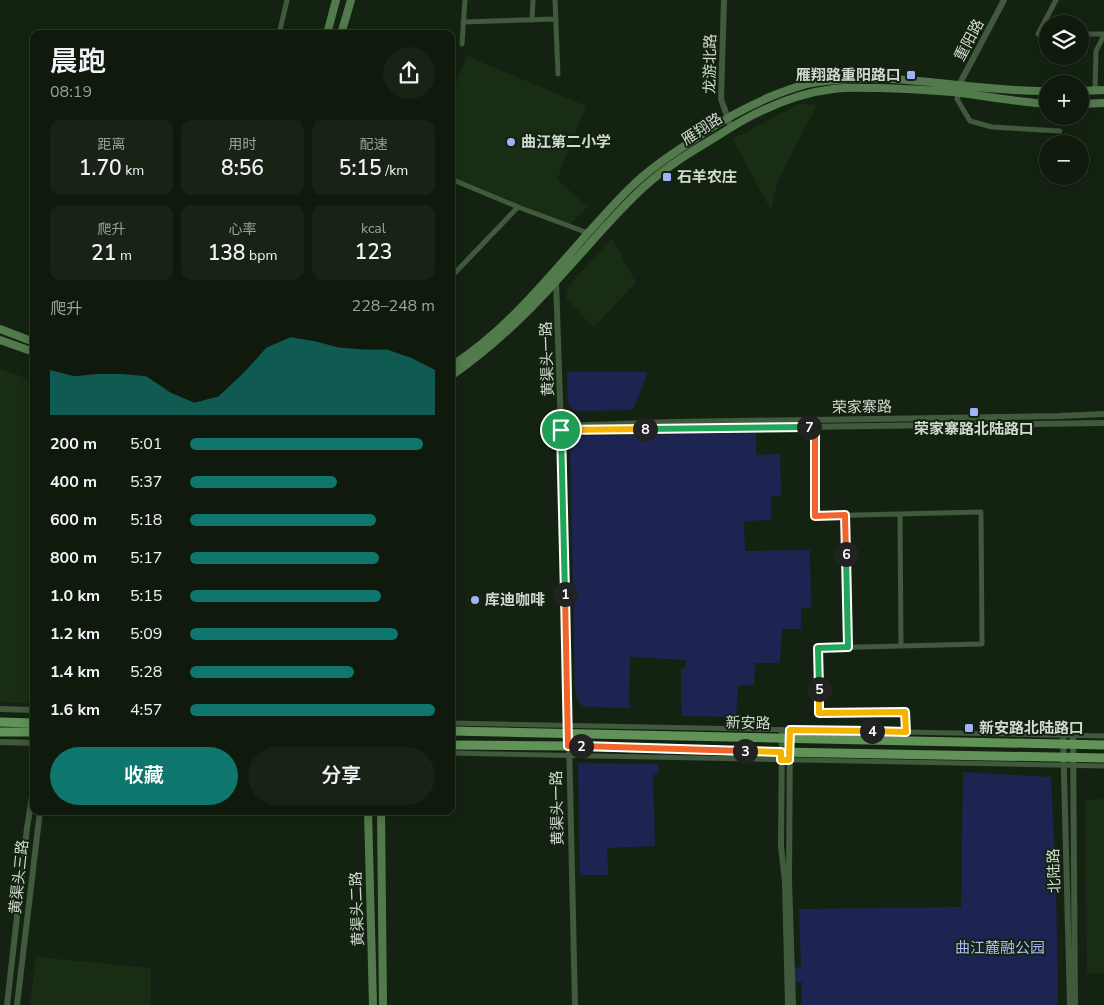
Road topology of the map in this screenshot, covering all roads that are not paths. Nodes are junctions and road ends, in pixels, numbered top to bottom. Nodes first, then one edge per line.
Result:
1 (287, 0) edge
2 (336, 0) edge
3 (351, 0) edge
4 (465, 0) edge
5 (534, 0) edge
6 (556, 0) edge
7 (724, 0) edge
8 (1004, 0) edge
9 (1056, 0) edge
10 (1048, 15) edge
11 (556, 19) junction
12 (532, 20) junction
13 (463, 22) junction
14 (280, 30) edge
15 (328, 30) edge
16 (343, 30) edge
17 (1089, 34) edge
18 (1104, 35) edge
19 (462, 44) dead end
20 (558, 74) dead end
21 (959, 89) junction
22 (1089, 90) edge
23 (1095, 90) junction
24 (1104, 90) edge
25 (1039, 91) edge
26 (1039, 103) edge
27 (1104, 103) edge
28 (1089, 104) edge
29 (727, 117) junction
30 (731, 127) junction
31 (1060, 131) dead end
32 (455, 181) edge
33 (518, 207) junction
34 (588, 233) junction
35 (455, 273) edge
36 (556, 281) junction
37 (0, 329) edge
38 (0, 340) edge
39 (30, 340) edge
40 (30, 351) edge
41 (455, 363) edge
42 (455, 373) edge
43 (1104, 414) edge
44 (1104, 423) edge
45 (815, 427) junction
46 (561, 428) junction
47 (900, 514) junction
48 (845, 515) junction
49 (901, 646) junction
50 (848, 647) junction
51 (0, 710) edge
52 (30, 710) edge
53 (0, 722) edge
54 (30, 723) edge
55 (455, 723) edge
56 (568, 729) junction
57 (0, 732) edge
58 (30, 732) edge
59 (455, 732) edge
60 (906, 732) junction
61 (786, 734) junction
62 (1104, 736) edge
63 (1063, 740) junction
64 (1073, 740) junction
65 (0, 742) edge
66 (30, 743) edge
67 (455, 745) edge
68 (1104, 745) edge
69 (568, 751) junction
70 (455, 753) edge
71 (785, 756) junction
72 (1104, 758) edge
73 (1063, 762) junction
74 (1073, 762) junction
75 (1104, 766) edge
76 (30, 809) edge
77 (40, 815) edge
78 (368, 815) edge
79 (381, 815) edge
80 (7, 1005) edge
81 (17, 1005) edge
82 (373, 1005) edge
83 (383, 1005) edge
84 (574, 1005) edge
85 (788, 1005) edge
86 (793, 1005) edge
87 (1070, 1005) edge
88 (1075, 1005) edge

1 - 14 street
2 - 15 main road
3 - 16 main road
4 - 13 street
5 - 12 street
6 - 11 street
7 - 29 street, 龙游北路
8 - 21 street, 重阳路
9 - 10 street
11 - 12 street
11 - 20 street
12 - 13 street
13 - 19 street
17 - 18 street
18 - 23 street
21 - 25 main road, 雁翔路
21 - 26 main road, 雁翔路
21 - 29 main road, 雁翔路
21 - 30 main road, 雁翔路
21 - 31 street
22 - 23 main road
23 - 24 main road
27 - 28 main road
29 - 30 street, 龙游北路
29 - 34 main road, 雁翔路
30 - 36 main road, 雁翔路
32 - 33 street
33 - 34 street
33 - 35 street
34 - 41 main road, 雁翔路
36 - 42 main road, 雁翔路
36 - 46 street, 黄渠头一路
37 - 39 main road
38 - 40 main road
43 - 46 street, 荣家寨路
44 - 45 street, 荣家寨路
45 - 46 street, 荣家寨路
45 - 48 street
46 - 56 street, 黄渠头一路
47 - 48 street
47 - 49 street
47 - 49 street
48 - 50 street
49 - 50 street
50 - 60 street
51 - 52 street
53 - 54 main road
55 - 56 street
56 - 59 main road, 新安路
56 - 61 main road, 新安路
56 - 69 street, 黄渠头一路
57 - 58 main road
60 - 61 street
60 - 63 street
61 - 63 main road, 新安路
61 - 71 street
62 - 64 street
63 - 64 main road, 新安路
63 - 73 street, 北陆路
64 - 68 main road, 新安路
64 - 74 street, 北陆路
65 - 66 street
67 - 69 main road, 新安路
69 - 70 street
69 - 71 main road, 新安路
69 - 84 street, 黄渠头一路
71 - 73 main road, 新安路
71 - 85 street
71 - 86 street
72 - 74 main road, 新安路
73 - 74 main road, 新安路
73 - 87 street, 北陆路
74 - 75 street
74 - 88 street, 北陆路
76 - 80 street, 黄渠头三路
77 - 81 street, 黄渠头三路
78 - 82 main road, 黄渠头二路
79 - 83 main road, 黄渠头二路

